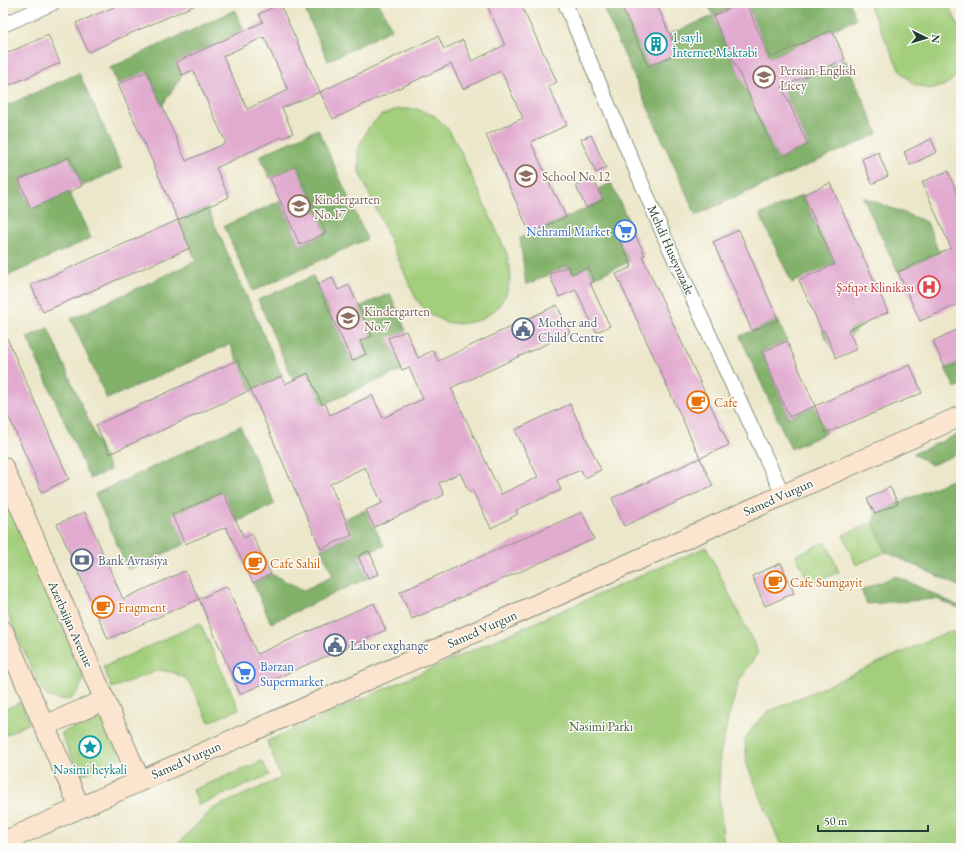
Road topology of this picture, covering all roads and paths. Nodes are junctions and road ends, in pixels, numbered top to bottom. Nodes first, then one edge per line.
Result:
1 (53, 3) edge
2 (565, 3) edge
3 (3, 25) edge
4 (961, 416) edge
5 (3, 467) edge
6 (783, 495) junction
7 (3, 631) edge
8 (105, 700) junction
9 (44, 726) junction
10 (140, 781) junction
11 (80, 808) junction
12 (3, 842) edge

1 - 3 street
2 - 6 street, Mehdi Huseynzade
4 - 6 main road, Samed Vurgun
5 - 8 main road, Azerbaijan Avenue
6 - 10 main road, Samed Vurgun
7 - 9 main road
8 - 9 main road
8 - 10 main road, Azerbaijan Avenue
9 - 11 main road
10 - 11 main road, Samed Vurgun
11 - 12 main road, Samed Vurgun

